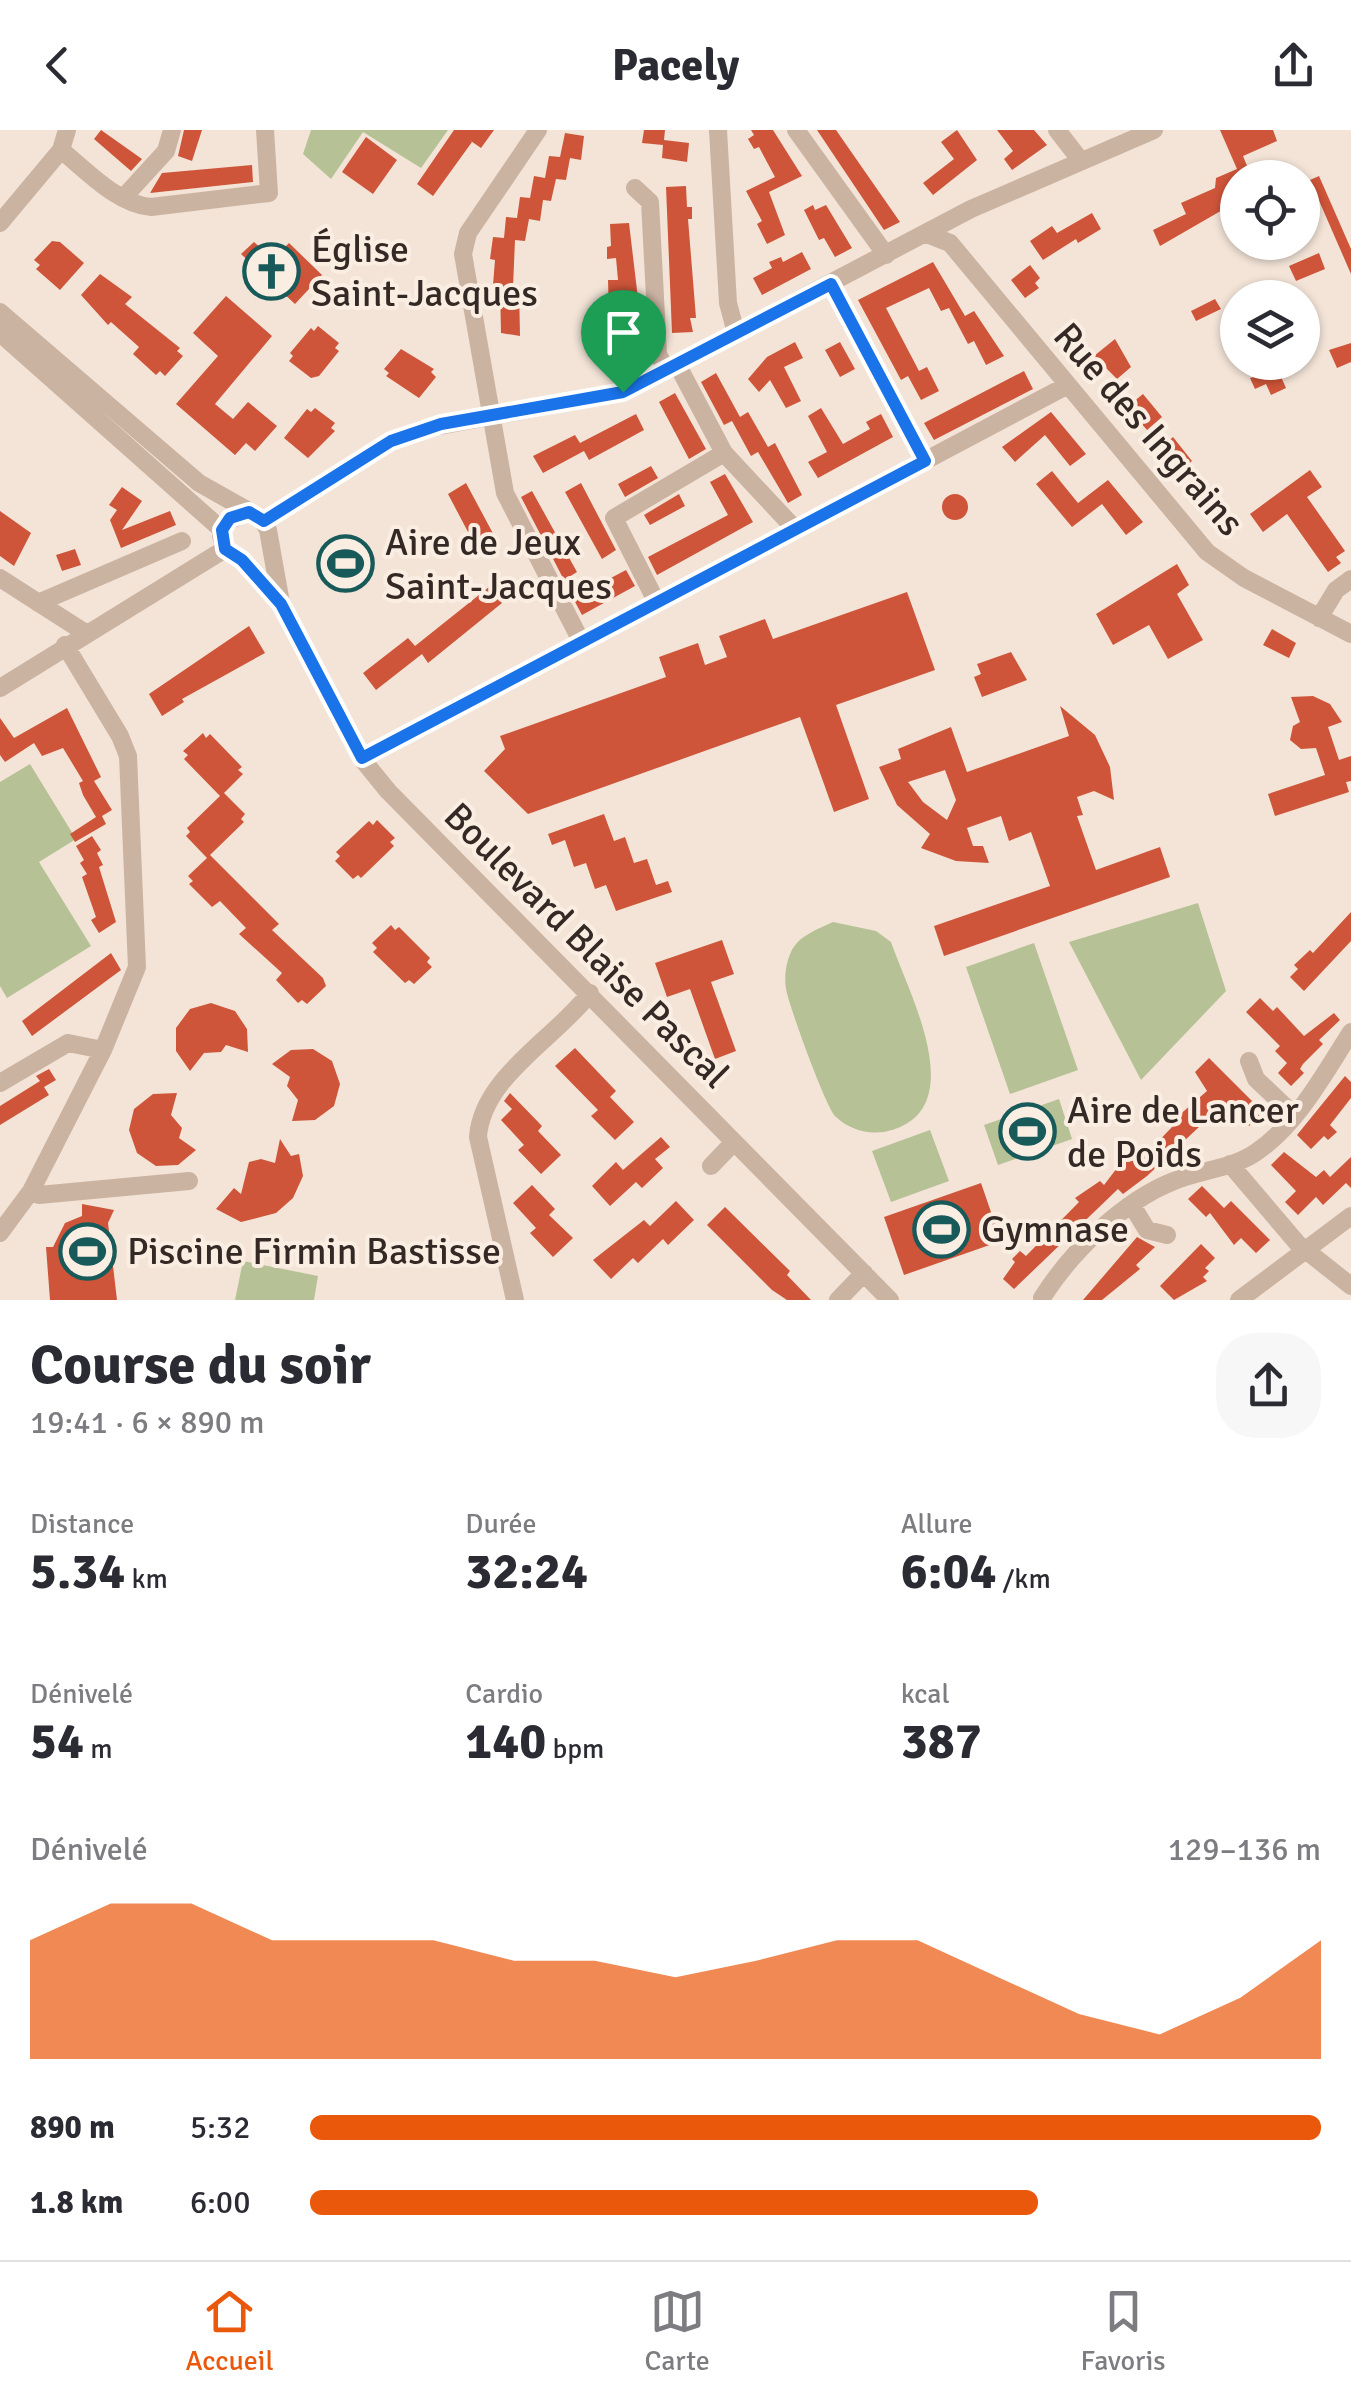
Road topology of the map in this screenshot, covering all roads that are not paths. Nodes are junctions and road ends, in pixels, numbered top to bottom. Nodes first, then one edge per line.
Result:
1 (67, 130) edge
2 (172, 130) edge
3 (265, 130) edge
4 (538, 130) edge
5 (718, 130) edge
6 (796, 130) edge
7 (1056, 130) edge
8 (1154, 130) edge
9 (60, 150) junction
10 (1081, 162) junction
11 (635, 188) dead end
12 (123, 198) junction
13 (0, 223) edge
14 (926, 234) junction
15 (886, 254) junction
16 (831, 284) junction
17 (0, 312) edge
18 (0, 333) edge
19 (736, 333) junction
20 (672, 367) junction
21 (1068, 385) junction
22 (490, 416) junction
23 (724, 454) junction
24 (925, 461) junction
25 (246, 512) junction
26 (264, 521) junction
27 (222, 530) junction
28 (795, 530) junction
29 (182, 541) dead end
30 (268, 545) junction
31 (225, 549) junction
32 (242, 560) junction
33 (0, 578) edge
34 (1351, 579) edge
35 (656, 602) junction
36 (38, 603) junction
37 (281, 604) junction
38 (1319, 618) junction
39 (84, 632) junction
40 (1351, 634) edge
41 (581, 641) junction
42 (65, 645) junction
43 (0, 688) edge
44 (362, 758) junction
45 (590, 993) junction
46 (1351, 1032) edge
47 (103, 1050) junction
48 (1249, 1061) dead end
49 (0, 1083) edge
50 (1294, 1115) junction
51 (734, 1142) junction
52 (1230, 1164) junction
53 (712, 1166) dead end
54 (189, 1182) dead end
55 (31, 1192) junction
56 (1133, 1207) junction
57 (1351, 1216) edge
58 (0, 1233) edge
59 (1167, 1235) dead end
60 (1305, 1250) junction
61 (864, 1273) junction
62 (1351, 1286) edge
63 (1042, 1298) edge
64 (515, 1300) edge
65 (838, 1300) edge
66 (890, 1300) edge
67 (1239, 1300) edge

1 - 9 street
2 - 12 street
3 - 12 street
4 - 22 street
5 - 19 street
6 - 15 street
7 - 10 street
8 - 10 street
9 - 12 street
9 - 13 street
10 - 14 street
11 - 20 street
14 - 15 street
14 - 21 street, Rue des Ingrains
15 - 16 street
16 - 19 street
16 - 24 street
17 - 25 street
18 - 27 street
19 - 20 street
20 - 22 street
20 - 23 street
21 - 24 street
21 - 38 street, Rue des Ingrains
22 - 26 street
22 - 41 street
23 - 28 street
23 - 35 street
24 - 28 street
25 - 26 street
25 - 27 street
26 - 30 street, Boulevard Blaise Pascal
27 - 31 street
28 - 35 street
29 - 36 street
30 - 32 street
30 - 37 street, Boulevard Blaise Pascal
31 - 32 street, Boulevard Blaise Pascal
31 - 39 street
32 - 37 street, Boulevard Blaise Pascal
33 - 36 street
34 - 38 street
35 - 41 street
36 - 39 street
37 - 44 street, Boulevard Blaise Pascal
38 - 40 street, Rue des Ingrains
39 - 42 street
41 - 44 street
42 - 43 street
42 - 47 street
44 - 45 street, Boulevard Blaise Pascal
45 - 51 street, Boulevard Blaise Pascal
45 - 64 street
46 - 50 street
47 - 49 street
47 - 55 street
48 - 50 street
50 - 52 street
51 - 53 street
51 - 61 street, Boulevard Blaise Pascal
52 - 56 street
52 - 60 street
54 - 55 street
55 - 58 street
56 - 59 street
56 - 63 street
57 - 60 street
60 - 62 street
60 - 67 street
61 - 65 street
61 - 66 street, Boulevard Blaise Pascal

